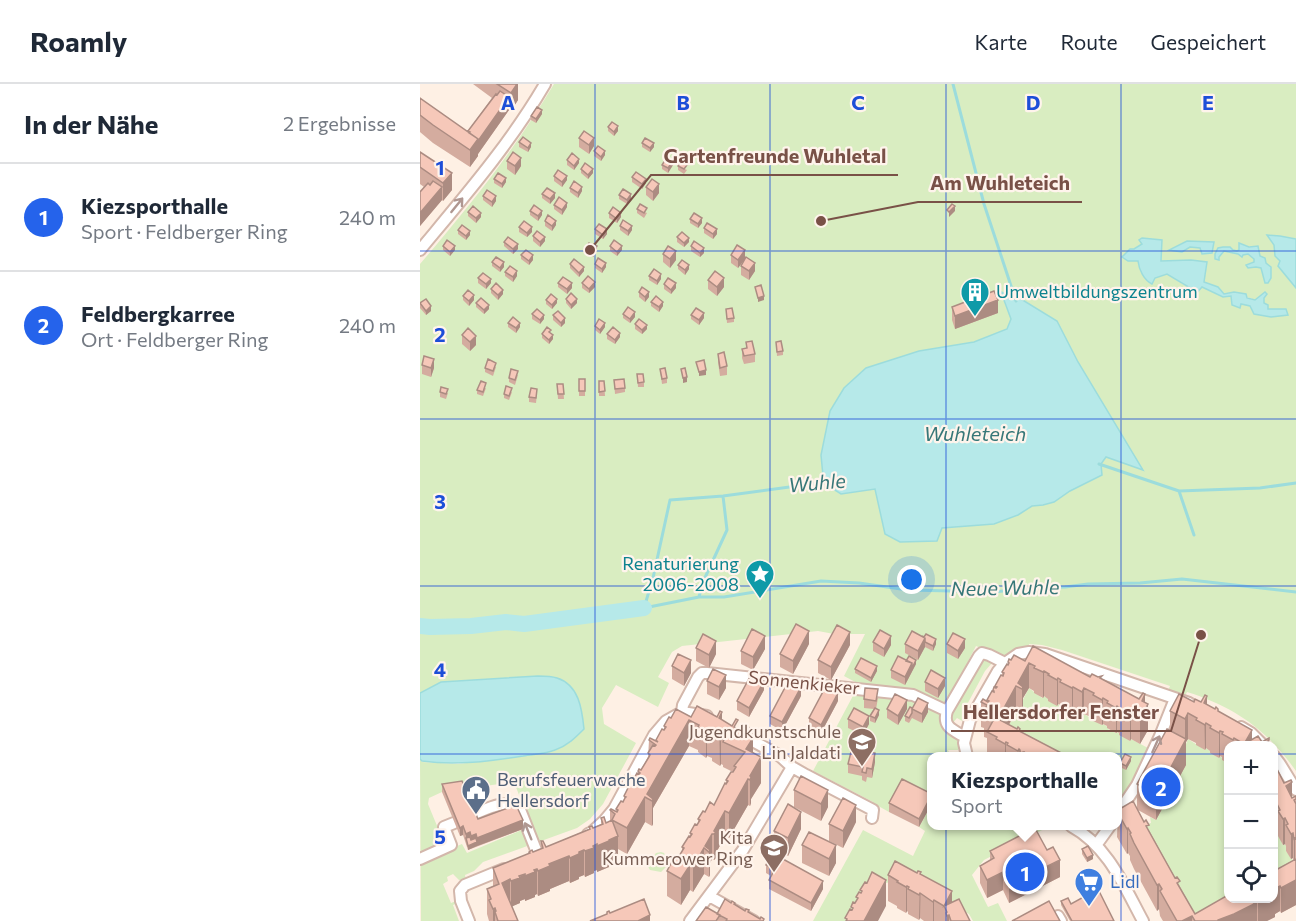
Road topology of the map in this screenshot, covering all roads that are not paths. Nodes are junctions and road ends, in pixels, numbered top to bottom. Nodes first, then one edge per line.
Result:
1 (545, 84) edge
2 (420, 250) edge
3 (1005, 663) junction
4 (1175, 699) junction
5 (1196, 706) edge
6 (947, 711) junction
7 (682, 712) junction
8 (1232, 720) edge
9 (965, 737) junction
10 (1259, 741) edge
11 (966, 752) edge
12 (1278, 761) edge
13 (792, 766) junction
14 (1296, 790) edge
15 (1122, 806) edge
16 (472, 815) edge
17 (872, 818) dead end
18 (454, 823) edge
19 (1078, 830) edge
20 (1107, 830) edge
21 (581, 837) edge
22 (1097, 844) junction
23 (420, 859) edge
24 (527, 859) edge
25 (516, 864) edge
26 (709, 896) junction
27 (469, 921) edge
28 (690, 921) edge
29 (754, 921) edge
30 (1143, 921) edge

2 -> 1 street
3 - 4 street
3 - 6 street
3 - 9 street
4 - 5 street
15 -> 4 street
6 - 7 street, Sonnenkieker
6 - 9 street
7 - 13 street
7 - 21 street
8 - 10 street
9 - 11 street
12 - 14 street
13 - 17 street
13 - 26 street
24 -> 16 street
18 - 23 street
19 - 22 street
20 - 22 street
22 - 30 street
25 - 27 street
26 - 28 street
26 - 29 street

